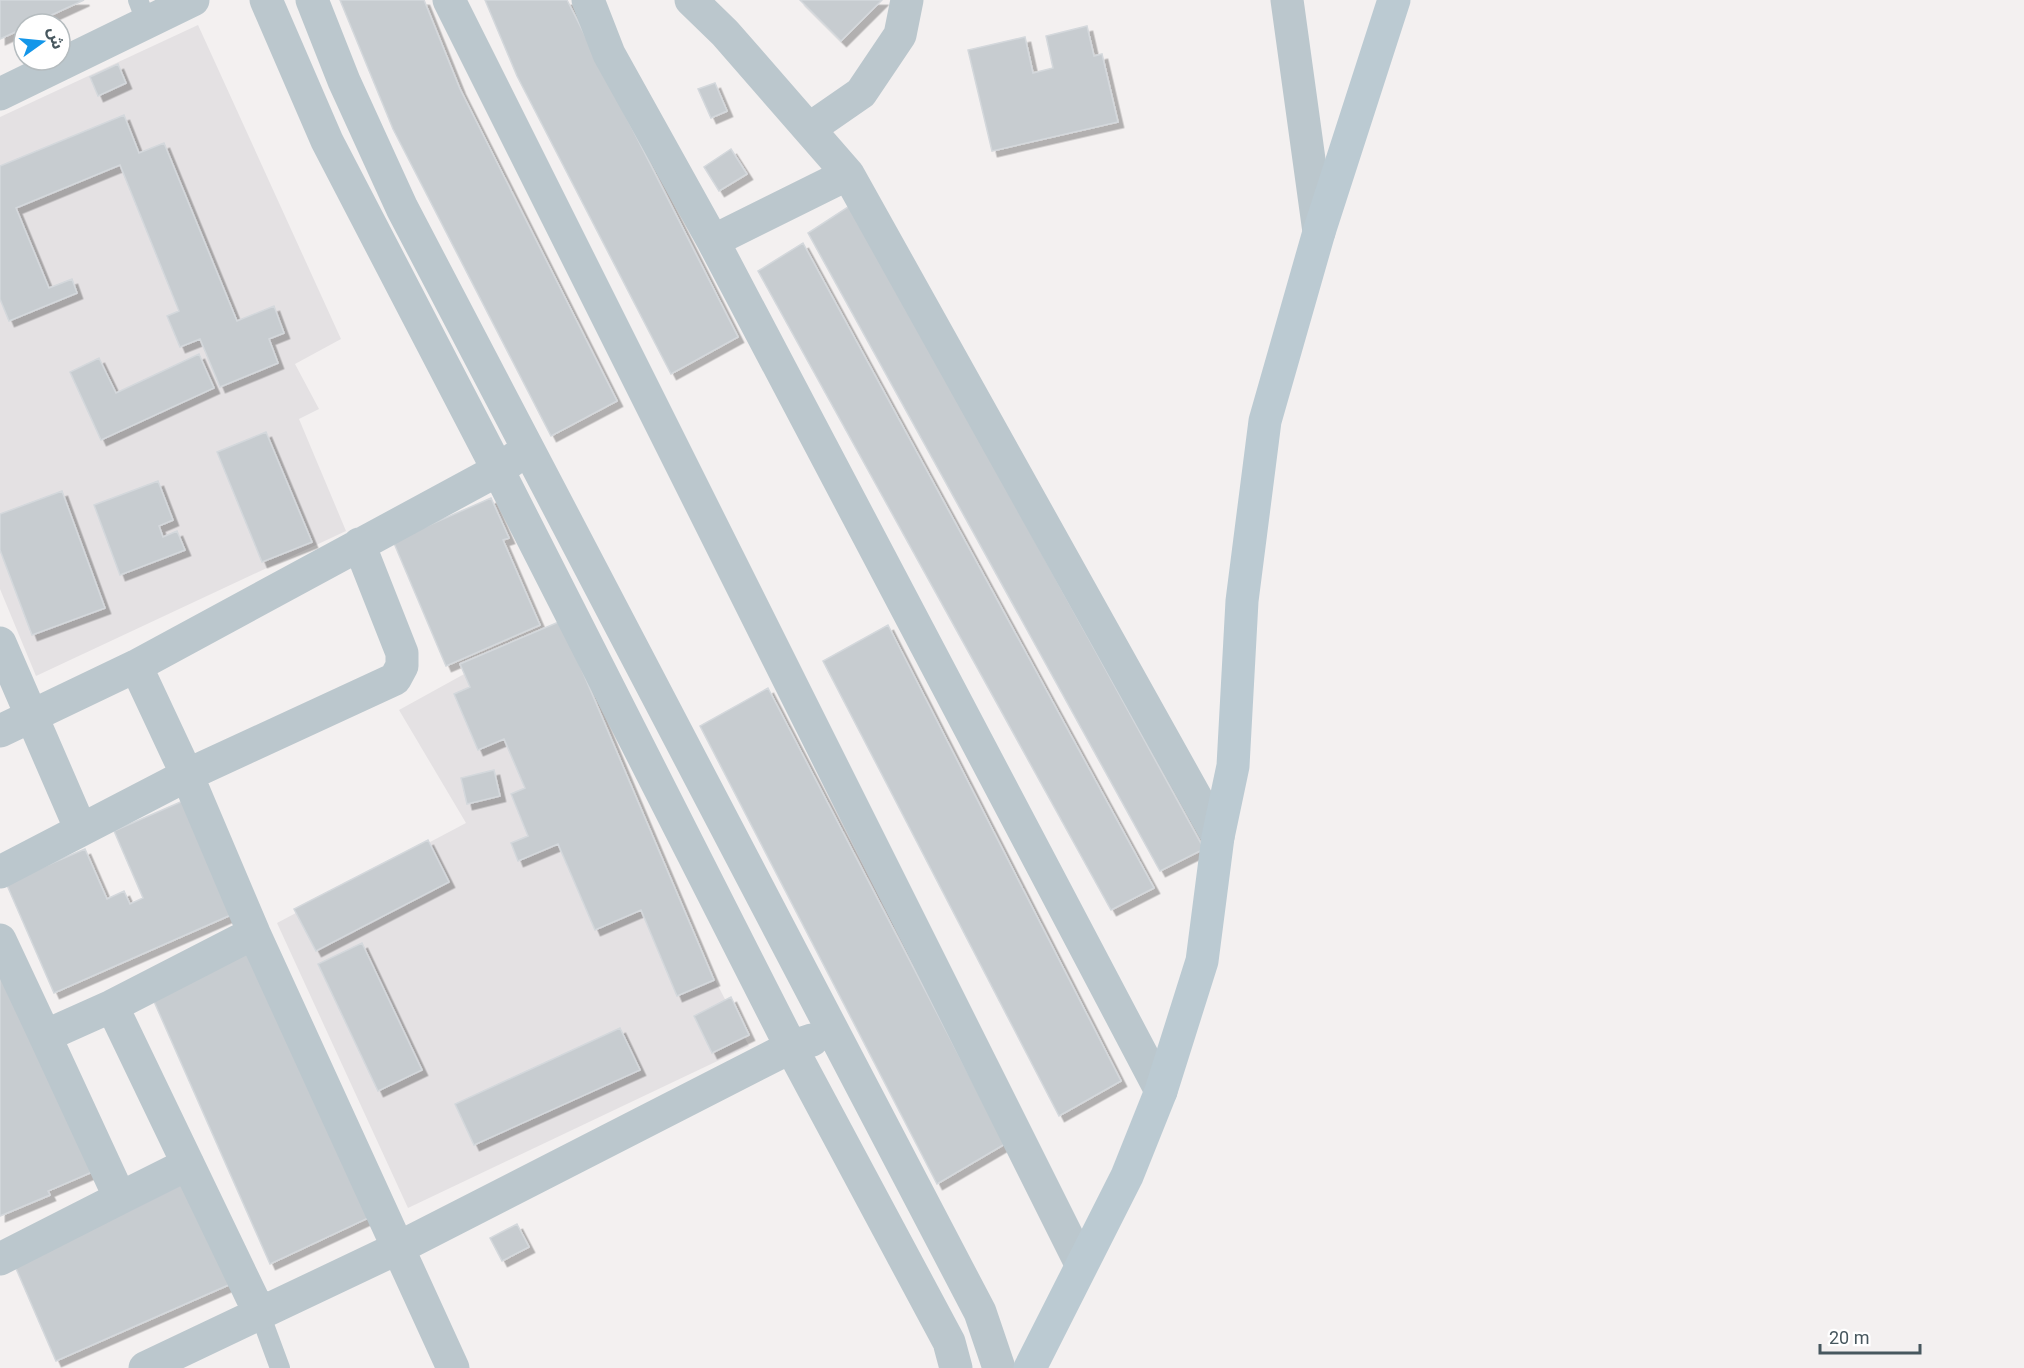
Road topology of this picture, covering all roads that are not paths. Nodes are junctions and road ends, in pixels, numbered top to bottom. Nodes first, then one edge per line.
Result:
1 (193, 0) edge
2 (267, 0) edge
3 (312, 0) edge
4 (449, 0) edge
5 (588, 0) edge
6 (691, 0) edge
7 (907, 0) edge
8 (1287, 0) edge
9 (1395, 0) edge
10 (142, 12) edge
11 (0, 94) edge
12 (809, 129) junction
13 (848, 174) junction
14 (1319, 232) junction
15 (713, 241) junction
16 (529, 448) junction
17 (498, 470) junction
18 (359, 544) junction
19 (0, 643) edge
20 (136, 666) junction
21 (32, 714) junction
22 (0, 731) edge
23 (187, 775) junction
24 (81, 830) junction
25 (1218, 837) junction
26 (0, 872) edge
27 (254, 933) junction
28 (0, 940) edge
29 (112, 1006) junction
30 (834, 1033) junction
31 (45, 1036) junction
32 (791, 1047) junction
33 (1161, 1091) junction
34 (188, 1164) junction
35 (120, 1198) junction
36 (398, 1248) junction
37 (0, 1259) edge
38 (1081, 1264) junction
39 (260, 1314) junction
40 (145, 1368) edge
41 (280, 1368) edge
42 (453, 1368) edge
43 (956, 1368) edge
44 (999, 1368) edge
45 (1029, 1368) edge

1 - 10 street
2 - 17 street
3 - 16 street
4 - 38 street
5 - 15 street
6 - 12 street
7 - 12 street
8 - 14 street
9 - 14 street
10 - 11 street
12 - 13 street
13 - 15 street
13 - 25 street
14 - 25 street
15 - 33 street
16 - 17 street
16 - 30 street
17 - 18 street
17 - 32 street
18 - 20 street
18 - 23 street
19 - 21 street
20 - 21 street
20 - 23 street
21 - 22 street
21 - 24 street
23 - 24 street
23 - 27 street
24 - 26 street
25 - 33 street
27 - 29 street
27 - 36 street
28 - 31 street
29 - 31 street
29 - 34 street
30 - 32 street
30 - 44 street
31 - 35 street
32 - 36 street
32 - 43 street
33 - 38 street
34 - 35 street
34 - 39 street
35 - 37 street
36 - 39 street
36 - 42 street
38 - 45 street
39 - 40 street
39 - 41 lane

